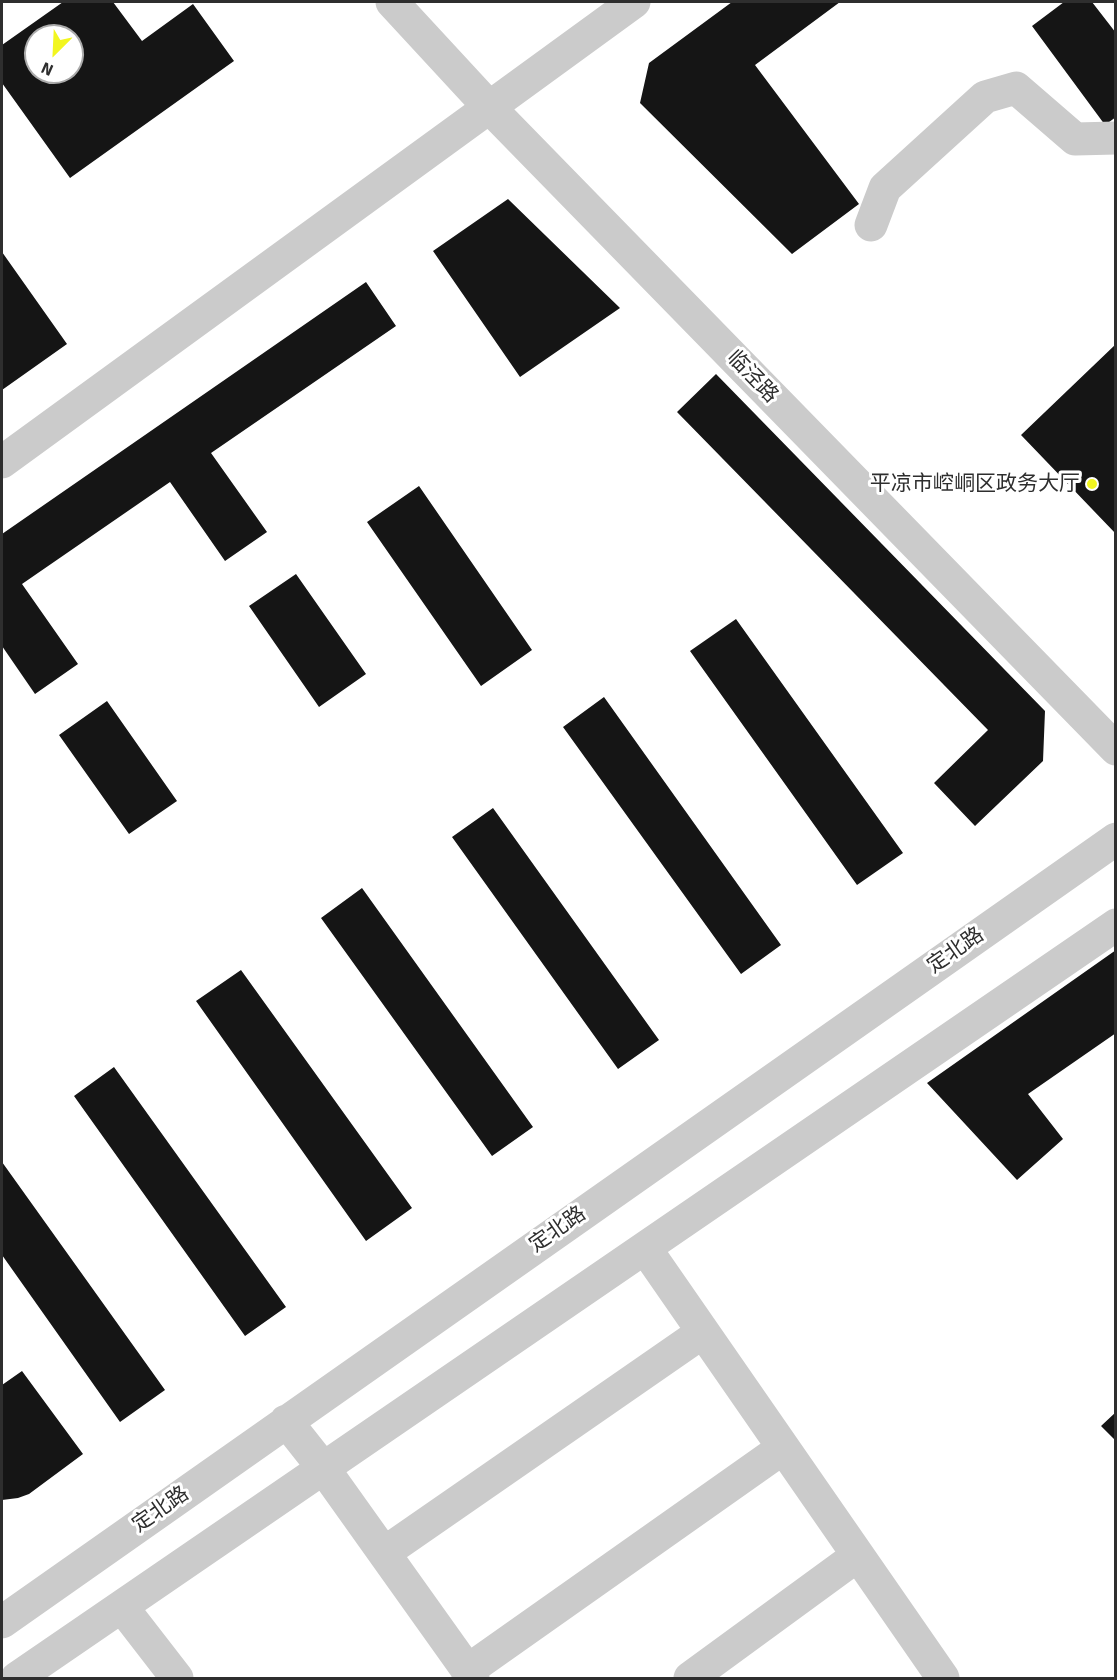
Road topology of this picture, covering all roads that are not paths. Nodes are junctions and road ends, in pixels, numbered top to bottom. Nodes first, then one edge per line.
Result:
1 (392, 2) edge
2 (634, 2) edge
3 (489, 106) junction
4 (1116, 138) edge
5 (871, 225) dead end
6 (2, 462) edge
7 (1116, 749) edge
8 (1116, 838) edge
9 (1116, 925) edge
10 (645, 1248) junction
11 (703, 1332) junction
12 (286, 1421) junction
13 (783, 1448) junction
14 (324, 1468) junction
15 (384, 1553) junction
16 (858, 1556) junction
17 (122, 1607) junction
18 (2, 1622) edge
19 (470, 1675) edge
20 (17, 1678) edge
21 (177, 1678) edge
22 (690, 1678) edge
23 (941, 1678) edge

1 - 3 street, 临泾路
2 - 3 street
3 - 6 street
3 - 7 street, 临泾路
4 - 5 street
8 - 12 street, 定北路
9 - 10 street
10 - 11 street
10 - 14 street
11 - 13 street
11 - 15 street
12 - 14 street
12 - 18 street, 定北路
13 - 16 street
13 - 19 street
14 - 15 street
14 - 17 street
15 - 19 street
16 - 22 street
16 - 23 street
17 - 20 street
17 - 21 street

